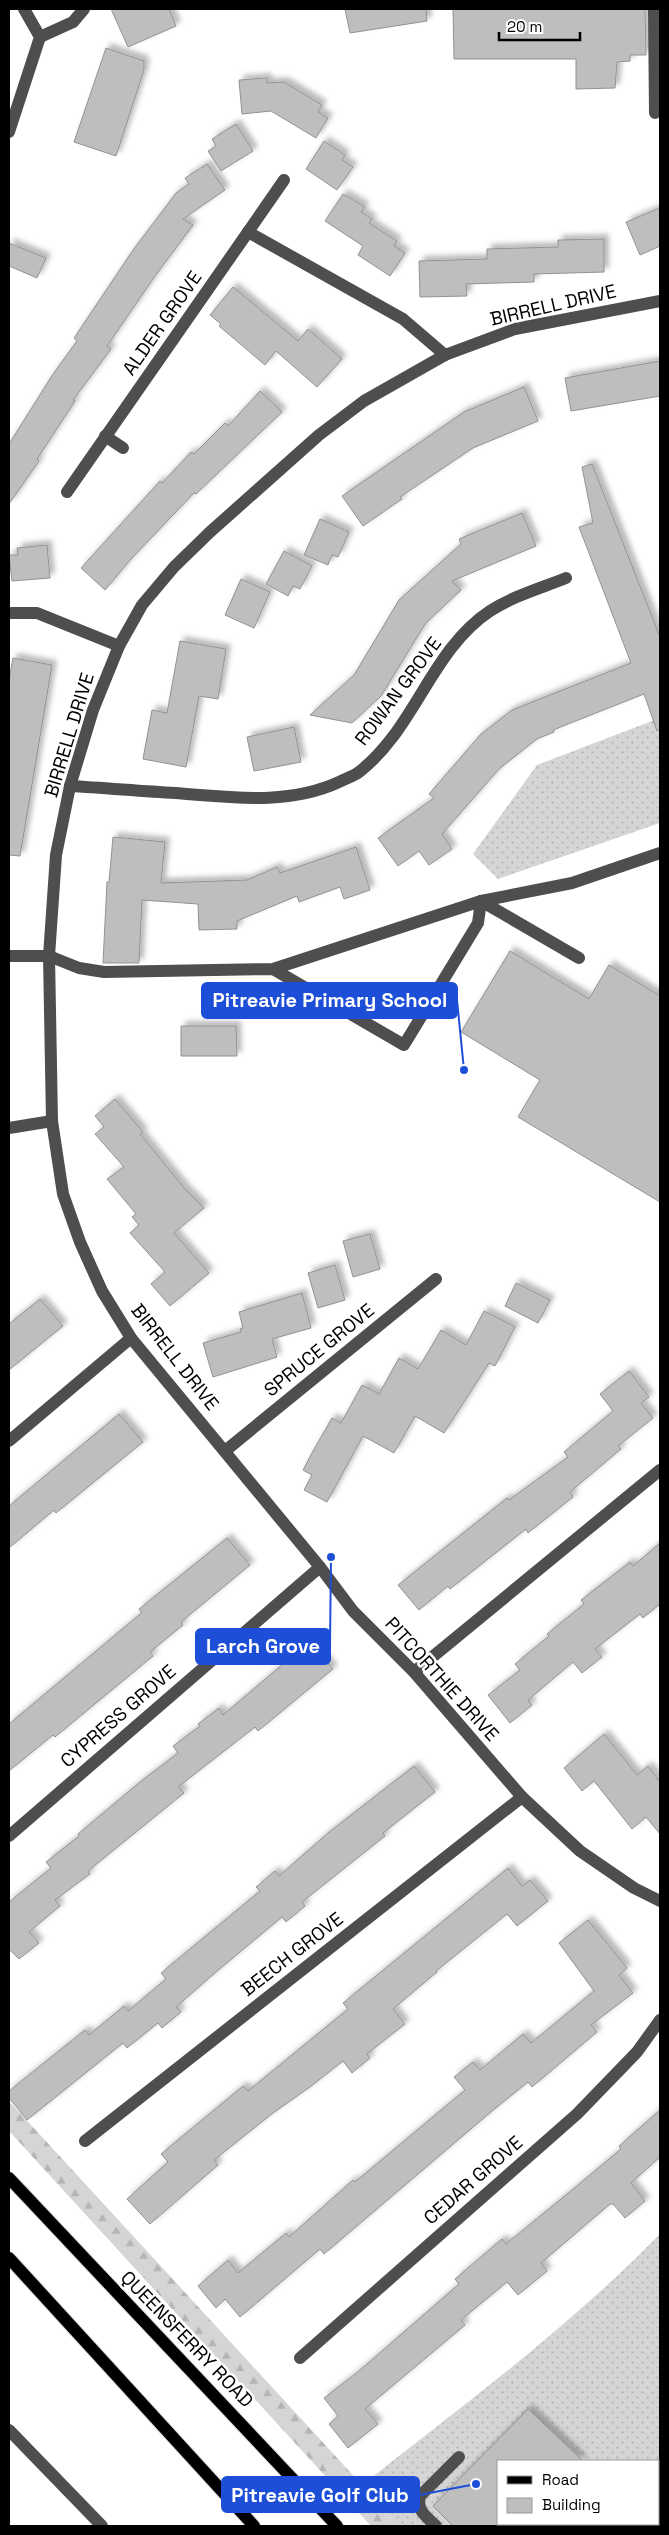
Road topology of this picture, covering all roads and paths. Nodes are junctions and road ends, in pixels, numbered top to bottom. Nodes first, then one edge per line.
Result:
1 (24, 9) edge
2 (84, 9) edge
3 (654, 9) edge
4 (40, 37) junction
5 (655, 113) dead end
6 (9, 132) edge
7 (284, 180) dead end
8 (248, 232) junction
9 (660, 301) edge
10 (445, 355) junction
11 (106, 436) junction
12 (123, 448) dead end
13 (66, 492) dead end
14 (566, 578) dead end
15 (9, 612) edge
16 (119, 646) junction
17 (70, 786) junction
18 (660, 853) edge
19 (481, 901) junction
20 (9, 956) edge
21 (49, 956) junction
22 (579, 958) dead end
23 (273, 969) junction
24 (52, 1121) junction
25 (9, 1128) edge
26 (436, 1279) dead end
27 (131, 1338) junction
28 (9, 1441) edge
29 (225, 1451) junction
30 (660, 1470) edge
31 (320, 1567) junction
32 (414, 1672) junction
33 (522, 1797) junction
34 (9, 1836) edge
35 (660, 1901) edge
36 (660, 2020) edge
37 (85, 2141) dead end
38 (9, 2178) edge
39 (9, 2258) edge
40 (300, 2358) dead end
41 (9, 2430) edge
42 (459, 2457) dead end
43 (102, 2526) edge
44 (254, 2526) edge
45 (337, 2526) edge
46 (436, 2526) edge

1 - 4 street
2 - 4 street
3 - 5 street
4 - 6 street
7 - 8 street, ALDER GROVE
8 - 10 street
8 - 11 street, ALDER GROVE
9 - 10 street, BIRRELL DRIVE
10 - 16 street, BIRRELL DRIVE
11 - 12 street
11 - 13 street, ALDER GROVE
14 - 17 street, ROWAN GROVE
15 - 16 street
16 - 17 street, BIRRELL DRIVE
17 - 21 street, BIRRELL DRIVE
18 - 19 street
19 - 22 street
19 - 23 street
19 - 23 street
20 - 21 street
21 - 23 street
21 - 24 street, BIRRELL DRIVE
24 - 25 street
24 - 27 street, BIRRELL DRIVE
26 - 29 street, SPRUCE GROVE
27 - 28 street
27 - 29 street, BIRRELL DRIVE
29 - 31 street, PITCORTHIE DRIVE
30 - 32 street
31 - 32 street, PITCORTHIE DRIVE
31 - 34 street, CYPRESS GROVE
32 - 33 street, PITCORTHIE DRIVE
33 - 35 street, PITCORTHIE DRIVE
33 - 37 street, BEECH GROVE
36 - 40 street, CEDAR GROVE
38 - 45 main road, QUEENSFERRY ROAD
39 - 44 main road
41 - 43 street
42 - 46 street

